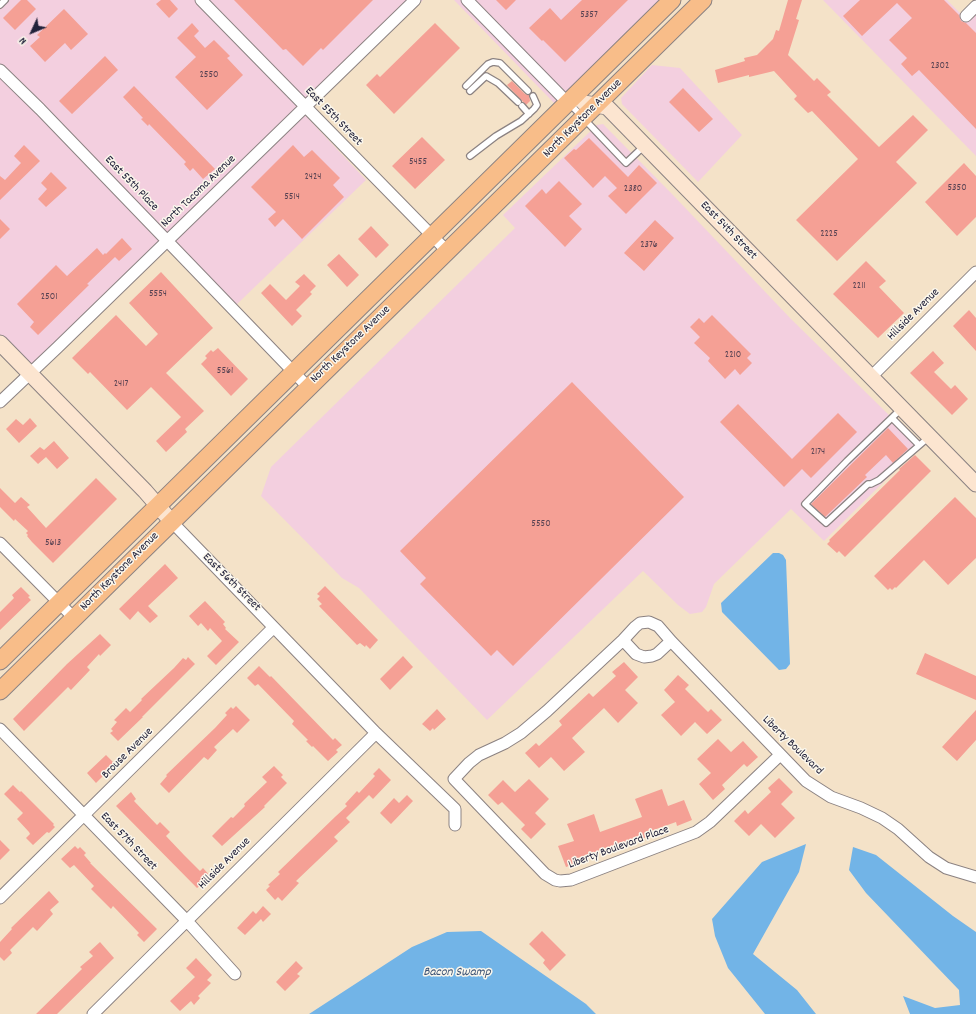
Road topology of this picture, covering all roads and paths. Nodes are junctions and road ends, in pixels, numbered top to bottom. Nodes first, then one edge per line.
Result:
1 (5, 0) edge
2 (202, 0) edge
3 (414, 0) edge
4 (467, 0) edge
5 (672, 0) edge
6 (703, 0) edge
7 (0, 5) edge
8 (976, 6) edge
9 (966, 16) dead end
10 (0, 70) edge
11 (528, 91) dead end
12 (533, 96) dead end
13 (581, 106) junction
14 (305, 107) junction
15 (529, 114) junction
16 (644, 145) junction
17 (470, 156) dead end
18 (432, 236) junction
19 (168, 241) junction
20 (447, 251) junction
21 (976, 272) edge
22 (0, 343) edge
23 (294, 372) junction
24 (30, 374) junction
25 (871, 377) junction
26 (308, 387) junction
27 (0, 402) edge
28 (897, 413) junction
29 (924, 441) junction
30 (976, 484) edge
31 (158, 505) junction
32 (172, 521) junction
33 (0, 543) edge
34 (59, 603) junction
35 (74, 618) junction
36 (273, 628) junction
37 (623, 640) junction
38 (670, 641) junction
39 (0, 661) edge
40 (0, 691) edge
41 (0, 729) edge
42 (376, 733) junction
43 (780, 755) junction
44 (454, 779) joint
45 (84, 816) junction
46 (455, 825) dead end
47 (976, 877) edge
48 (0, 898) edge
49 (187, 921) junction
50 (235, 974) dead end
51 (93, 1014) edge

1 - 7 lane
2 - 14 street, East 55th Street
3 - 14 street, North Tacoma Avenue
4 - 13 street, East 54th Street
5 - 13 main road, North Keystone Avenue
6 - 13 main road, North Keystone Avenue
8 - 9 street
10 - 19 street, East 55th Place
11 - 15 lane
12 - 15 lane
13 - 16 street, East 54th Street
13 - 16 lane
13 - 18 main road, North Keystone Avenue
13 - 20 main road, North Keystone Avenue
14 - 18 street, East 55th Street
14 - 19 street, North Tacoma Avenue
15 - 17 lane
16 - 25 street, East 54th Street
18 - 20 street, East 55th Street
18 - 23 main road, North Keystone Avenue
19 - 23 street, East 55th Place
19 - 24 street, North Tacoma Avenue
20 - 26 main road, North Keystone Avenue
21 - 25 street, Hillside Avenue
22 - 24 street, East 56th Street
23 - 26 street, East 55th Place
23 - 31 main road, North Keystone Avenue
24 - 27 street, North Tacoma Avenue
24 - 31 street, East 56th Street
25 - 28 street, East 54th Street
26 - 32 main road, North Keystone Avenue
28 - 29 street, East 54th Street
28 - 29 lane
29 - 30 street, East 54th Street
31 - 32 street, East 56th Street
31 - 34 main road, North Keystone Avenue
32 - 35 main road, North Keystone Avenue
32 - 36 street, East 56th Street
33 - 34 street
34 - 35 street
34 - 39 main road, North Keystone Avenue
35 - 40 main road, North Keystone Avenue
36 - 42 street, East 56th Street
36 - 45 street, Brouse Avenue
37 - 38 street
37 - 38 street, Liberty Boulevard
37 - 44 street, Liberty Boulevard
38 - 43 street, Liberty Boulevard
41 - 45 street, East 57th Street
42 - 46 street, East 56th Street
42 - 49 street, Hillside Avenue
43 - 44 street, Liberty Boulevard Place
43 - 47 street, Liberty Boulevard
45 - 48 street, Brouse Avenue
45 - 49 street, East 57th Street
49 - 50 street, East 57th Street
49 - 51 street, Hillside Avenue

